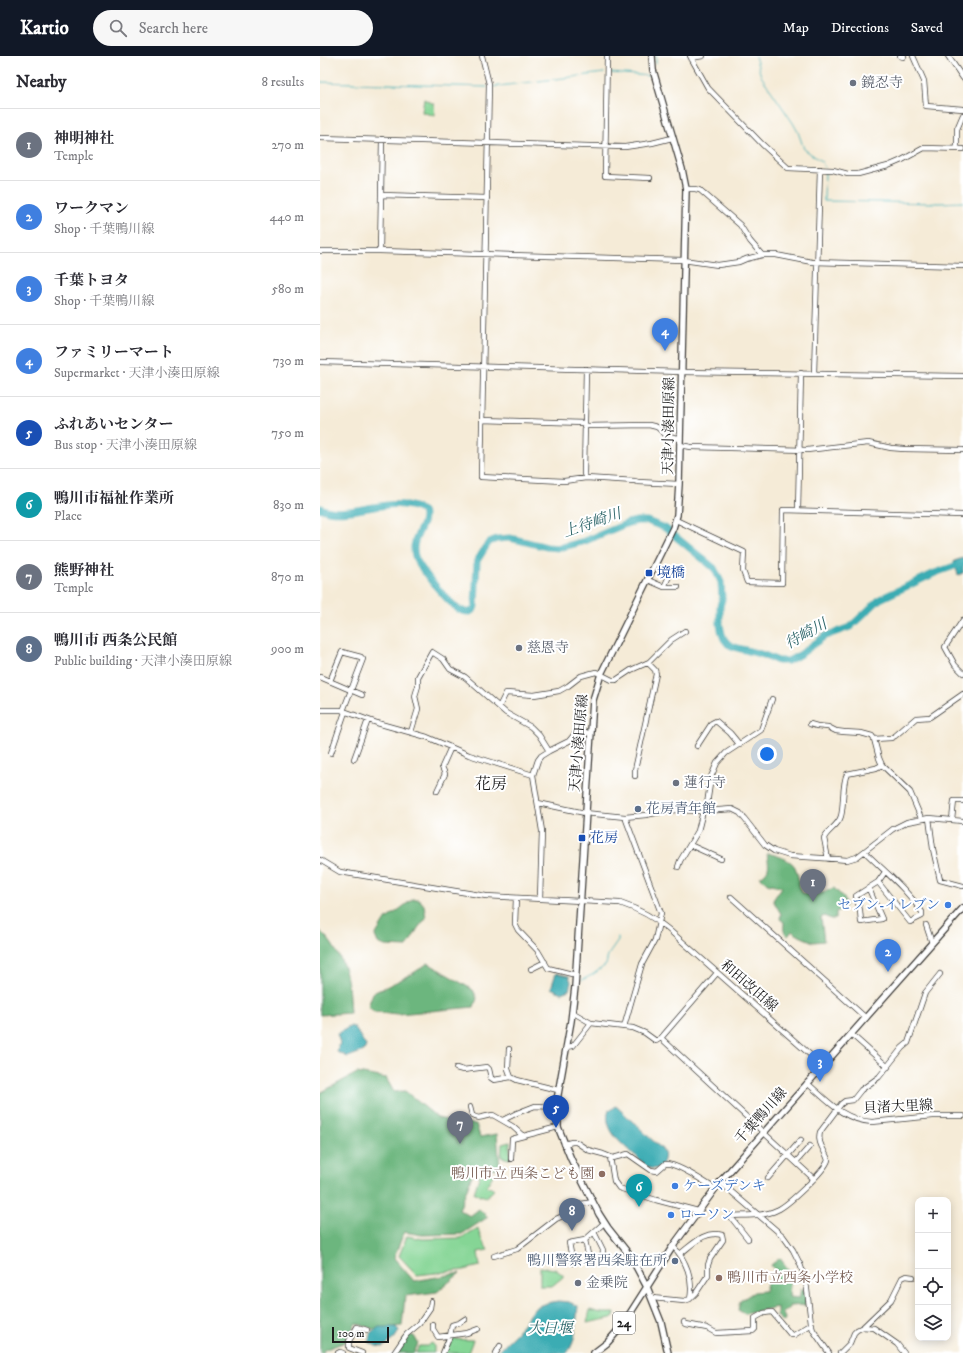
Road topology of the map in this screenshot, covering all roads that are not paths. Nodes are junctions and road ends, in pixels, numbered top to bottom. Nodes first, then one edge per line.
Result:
1 (482, 56) edge
2 (607, 56) edge
3 (652, 56) edge
4 (703, 56) edge
5 (900, 56) edge
6 (904, 56) edge
7 (912, 56) edge
8 (948, 56) edge
9 (690, 57) edge
10 (963, 78) edge
11 (963, 108) edge
12 (963, 115) edge
13 (320, 138) edge
14 (672, 138) junction
15 (382, 139) junction
16 (488, 143) junction
17 (605, 146) junction
18 (957, 149) junction
19 (963, 149) edge
20 (823, 169) junction
21 (650, 178) dead end
22 (686, 189) junction
23 (381, 195) junction
24 (487, 198) junction
25 (320, 251) edge
26 (380, 251) junction
27 (485, 254) junction
28 (762, 255) junction
29 (683, 260) junction
30 (817, 262) junction
31 (963, 266) edge
32 (320, 362) edge
33 (484, 367) junction
34 (586, 369) junction
35 (682, 372) junction
36 (801, 373) junction
37 (814, 374) junction
38 (963, 376) edge
39 (482, 420) junction
40 (585, 424) junction
41 (680, 442) junction
42 (799, 450) junction
43 (963, 450) edge
44 (586, 478) junction
45 (679, 484) junction
46 (798, 510) junction
47 (963, 515) edge
48 (676, 520) junction
49 (672, 570) dead end
50 (648, 580) junction
51 (664, 587) junction
52 (678, 587) dead end
53 (963, 620) edge
54 (685, 631) dead end
55 (648, 663) junction
56 (963, 673) edge
57 (601, 674) junction
58 (320, 678) edge
59 (330, 681) junction
60 (351, 690) junction
61 (963, 694) edge
62 (362, 695) dead end
63 (772, 699) dead end
64 (499, 708) junction
65 (344, 711) junction
66 (321, 712) edge
67 (368, 720) junction
68 (810, 724) dead end
69 (410, 732) junction
70 (590, 734) junction
71 (874, 739) junction
72 (739, 744) junction
73 (697, 746) dead end
74 (451, 747) junction
75 (549, 750) junction
76 (331, 753) dead end
77 (354, 759) dead end
78 (882, 765) junction
79 (533, 775) junction
80 (635, 776) dead end
81 (437, 791) dead end
82 (963, 801) edge
83 (538, 803) junction
84 (705, 811) junction
85 (585, 813) junction
86 (624, 817) junction
87 (921, 818) junction
88 (929, 818) junction
89 (952, 820) junction
90 (963, 821) edge
91 (690, 845) junction
92 (864, 852) junction
93 (720, 859) dead end
94 (828, 859) junction
95 (320, 860) edge
96 (678, 867) dead end
97 (885, 872) junction
98 (878, 882) junction
99 (963, 886) edge
100 (869, 889) junction
101 (731, 897) dead end
102 (516, 898) junction
103 (540, 898) junction
104 (580, 902) junction
105 (963, 908) edge
106 (660, 922) junction
107 (926, 925) dead end
108 (932, 943) junction
109 (545, 962) junction
110 (531, 969) dead end
111 (717, 973) junction
112 (940, 974) dead end
113 (576, 975) junction
114 (572, 1012) junction
115 (866, 1018) junction
116 (591, 1023) junction
117 (624, 1027) junction
118 (851, 1034) junction
119 (661, 1038) junction
120 (566, 1047) junction
121 (509, 1050) dead end
122 (823, 1066) junction
123 (888, 1067) junction
124 (456, 1068) dead end
125 (511, 1077) junction
126 (807, 1084) junction
127 (558, 1090) junction
128 (470, 1107) dead end
129 (556, 1107) junction
130 (837, 1109) junction
131 (963, 1116) edge
132 (503, 1120) junction
133 (558, 1127) junction
134 (763, 1132) junction
135 (523, 1136) junction
136 (801, 1140) dead end
137 (564, 1144) junction
138 (810, 1146) dead end
139 (788, 1155) junction
140 (610, 1157) junction
141 (510, 1159) dead end
142 (796, 1162) junction
143 (768, 1178) dead end
144 (814, 1179) junction
145 (720, 1182) junction
146 (714, 1188) junction
147 (593, 1202) junction
148 (698, 1211) junction
149 (758, 1214) junction
150 (604, 1223) junction
151 (594, 1232) junction
152 (748, 1239) dead end
153 (585, 1240) junction
154 (673, 1246) junction
155 (680, 1254) junction
156 (494, 1256) dead end
157 (589, 1258) dead end
158 (602, 1262) dead end
159 (573, 1263) dead end
160 (913, 1278) dead end
161 (648, 1287) junction
162 (652, 1298) junction
163 (690, 1299) junction
164 (432, 1301) dead end
165 (465, 1319) dead end
166 (684, 1322) dead end
167 (812, 1324) junction
168 (434, 1325) dead end
169 (863, 1327) junction
170 (478, 1329) dead end
171 (367, 1330) dead end
172 (450, 1336) junction
173 (500, 1346) dead end
174 (338, 1353) edge
175 (343, 1353) edge
176 (362, 1353) edge
177 (394, 1353) edge
178 (443, 1353) edge
179 (496, 1353) edge
180 (594, 1353) edge
181 (668, 1353) edge
182 (829, 1353) edge
183 (840, 1353) edge
184 (904, 1353) edge

1 - 16 street
2 - 17 street
3 - 14 main road, 天津小湊田原線
4 - 9 street
5 - 6 street
7 - 11 street
8 - 10 street
9 - 20 street
12 - 18 street
13 - 15 street
14 - 17 street
14 - 22 main road, 天津小湊田原線
15 - 16 street
15 - 23 street
16 - 17 street
16 - 24 street
17 - 21 street
18 - 19 street
18 - 20 street
20 - 30 street
22 - 28 street
22 - 29 main road, 天津小湊田原線
23 - 24 street
23 - 26 street
24 - 27 street
25 - 26 street
26 - 27 street
27 - 29 street
27 - 33 street
28 - 29 street
28 - 30 street
29 - 35 main road, 天津小湊田原線
30 - 31 street
30 - 37 street
32 - 33 street
33 - 34 street
33 - 39 street
34 - 35 street
34 - 40 street
35 - 36 street
35 - 41 main road, 天津小湊田原線
36 - 37 street
36 - 42 street
37 - 38 street
39 - 40 street
39 - 44 street
40 - 41 street
40 - 44 street
41 - 42 street
41 - 45 main road, 天津小湊田原線
42 - 43 street
42 - 46 street
44 - 45 street
45 - 48 main road, 天津小湊田原線
46 - 47 street
46 - 48 street
48 - 50 main road, 天津小湊田原線
49 - 51 street
50 - 51 street
50 - 57 main road, 天津小湊田原線
51 - 52 street
53 - 56 street
54 - 55 street
55 - 57 street
55 - 80 street
57 - 64 street
57 - 70 main road, 天津小湊田原線
58 - 59 street
59 - 60 street
59 - 60 street
60 - 62 street
60 - 65 street
61 - 71 street
63 - 72 street
64 - 69 street
64 - 75 street
65 - 66 street
65 - 67 street
65 - 76 street
67 - 69 street
67 - 77 street
68 - 71 street
69 - 74 street
70 - 75 street
70 - 85 main road, 天津小湊田原線
71 - 78 street
72 - 73 street
72 - 84 street
74 - 79 street
74 - 81 street
75 - 79 street
78 - 87 street
78 - 94 street
79 - 83 street
82 - 89 street
83 - 85 street
83 - 103 street
84 - 86 street
84 - 91 street
84 - 94 street
85 - 86 street
85 - 104 main road, 天津小湊田原線
86 - 106 street
87 - 88 street
87 - 92 street
88 - 89 street
88 - 99 street
89 - 90 street
91 - 93 street
91 - 96 street
92 - 94 street
92 - 97 street
95 - 102 street, 和田改田線
97 - 98 street
97 - 98 street
98 - 100 street
100 - 100 street
101 - 115 street
102 - 103 street, 和田改田線
102 - 109 street
103 - 104 street, 和田改田線
104 - 106 street, 和田改田線
104 - 113 main road, 天津小湊田原線
105 - 108 main road, 千葉鴨川線 / 24
106 - 111 street, 和田改田線
106 - 117 street
107 - 108 street
108 - 115 main road, 千葉鴨川線 / 24
109 - 110 street
109 - 113 street
111 - 119 street
111 - 122 street, 和田改田線
112 - 123 street
113 - 114 main road, 天津小湊田原線
114 - 116 street
114 - 120 main road, 天津小湊田原線
115 - 118 main road, 千葉鴨川線 / 24
116 - 117 street
116 - 120 street
117 - 119 street
118 - 122 main road, 千葉鴨川線 / 24
118 - 123 street
119 - 134 street
120 - 127 main road, 天津小湊田原線
121 - 125 street
122 - 126 main road, 千葉鴨川線 / 24
123 - 130 street
124 - 125 street
125 - 127 street
126 - 130 street, 貝渚大里線
126 - 134 main road, 千葉鴨川線 / 24
127 - 129 main road, 天津小湊田原線
128 - 132 street
129 - 132 street
129 - 133 main road, 天津小湊田原線
130 - 131 street, 貝渚大里線
130 - 144 street
132 - 135 street
133 - 135 street
133 - 137 main road, 天津小湊田原線
134 - 139 street
134 - 145 main road, 千葉鴨川線 / 24
135 - 141 street
136 - 139 street
137 - 140 street
137 - 147 main road, 天津小湊田原線
138 - 142 street
139 - 142 street
139 - 143 street
140 - 146 street
140 - 148 street
142 - 144 street
144 - 149 street
145 - 146 main road, 千葉鴨川線 / 24
145 - 149 street
146 - 148 main road, 千葉鴨川線 / 24
147 - 150 main road, 天津小湊田原線
147 - 156 street
148 - 154 main road, 千葉鴨川線 / 24
149 - 152 street
149 - 167 street
150 - 151 street
150 - 161 main road, 天津小湊田原線
151 - 153 street
151 - 158 street
153 - 157 street
153 - 159 street
154 - 155 street
154 - 161 main road, 千葉鴨川線 / 24
155 - 163 street
155 - 163 street
160 - 169 street
161 - 162 main road, 天津小湊田原線
161 - 180 main road, 千葉鴨川線 / 24
162 - 163 street
162 - 181 main road, 天津小湊田原線
164 - 177 street
165 - 172 street
166 - 167 street
167 - 182 street
168 - 172 street
169 - 183 street
169 - 184 street
170 - 172 street
171 - 176 street
172 - 178 street
173 - 179 street
174 - 175 street

